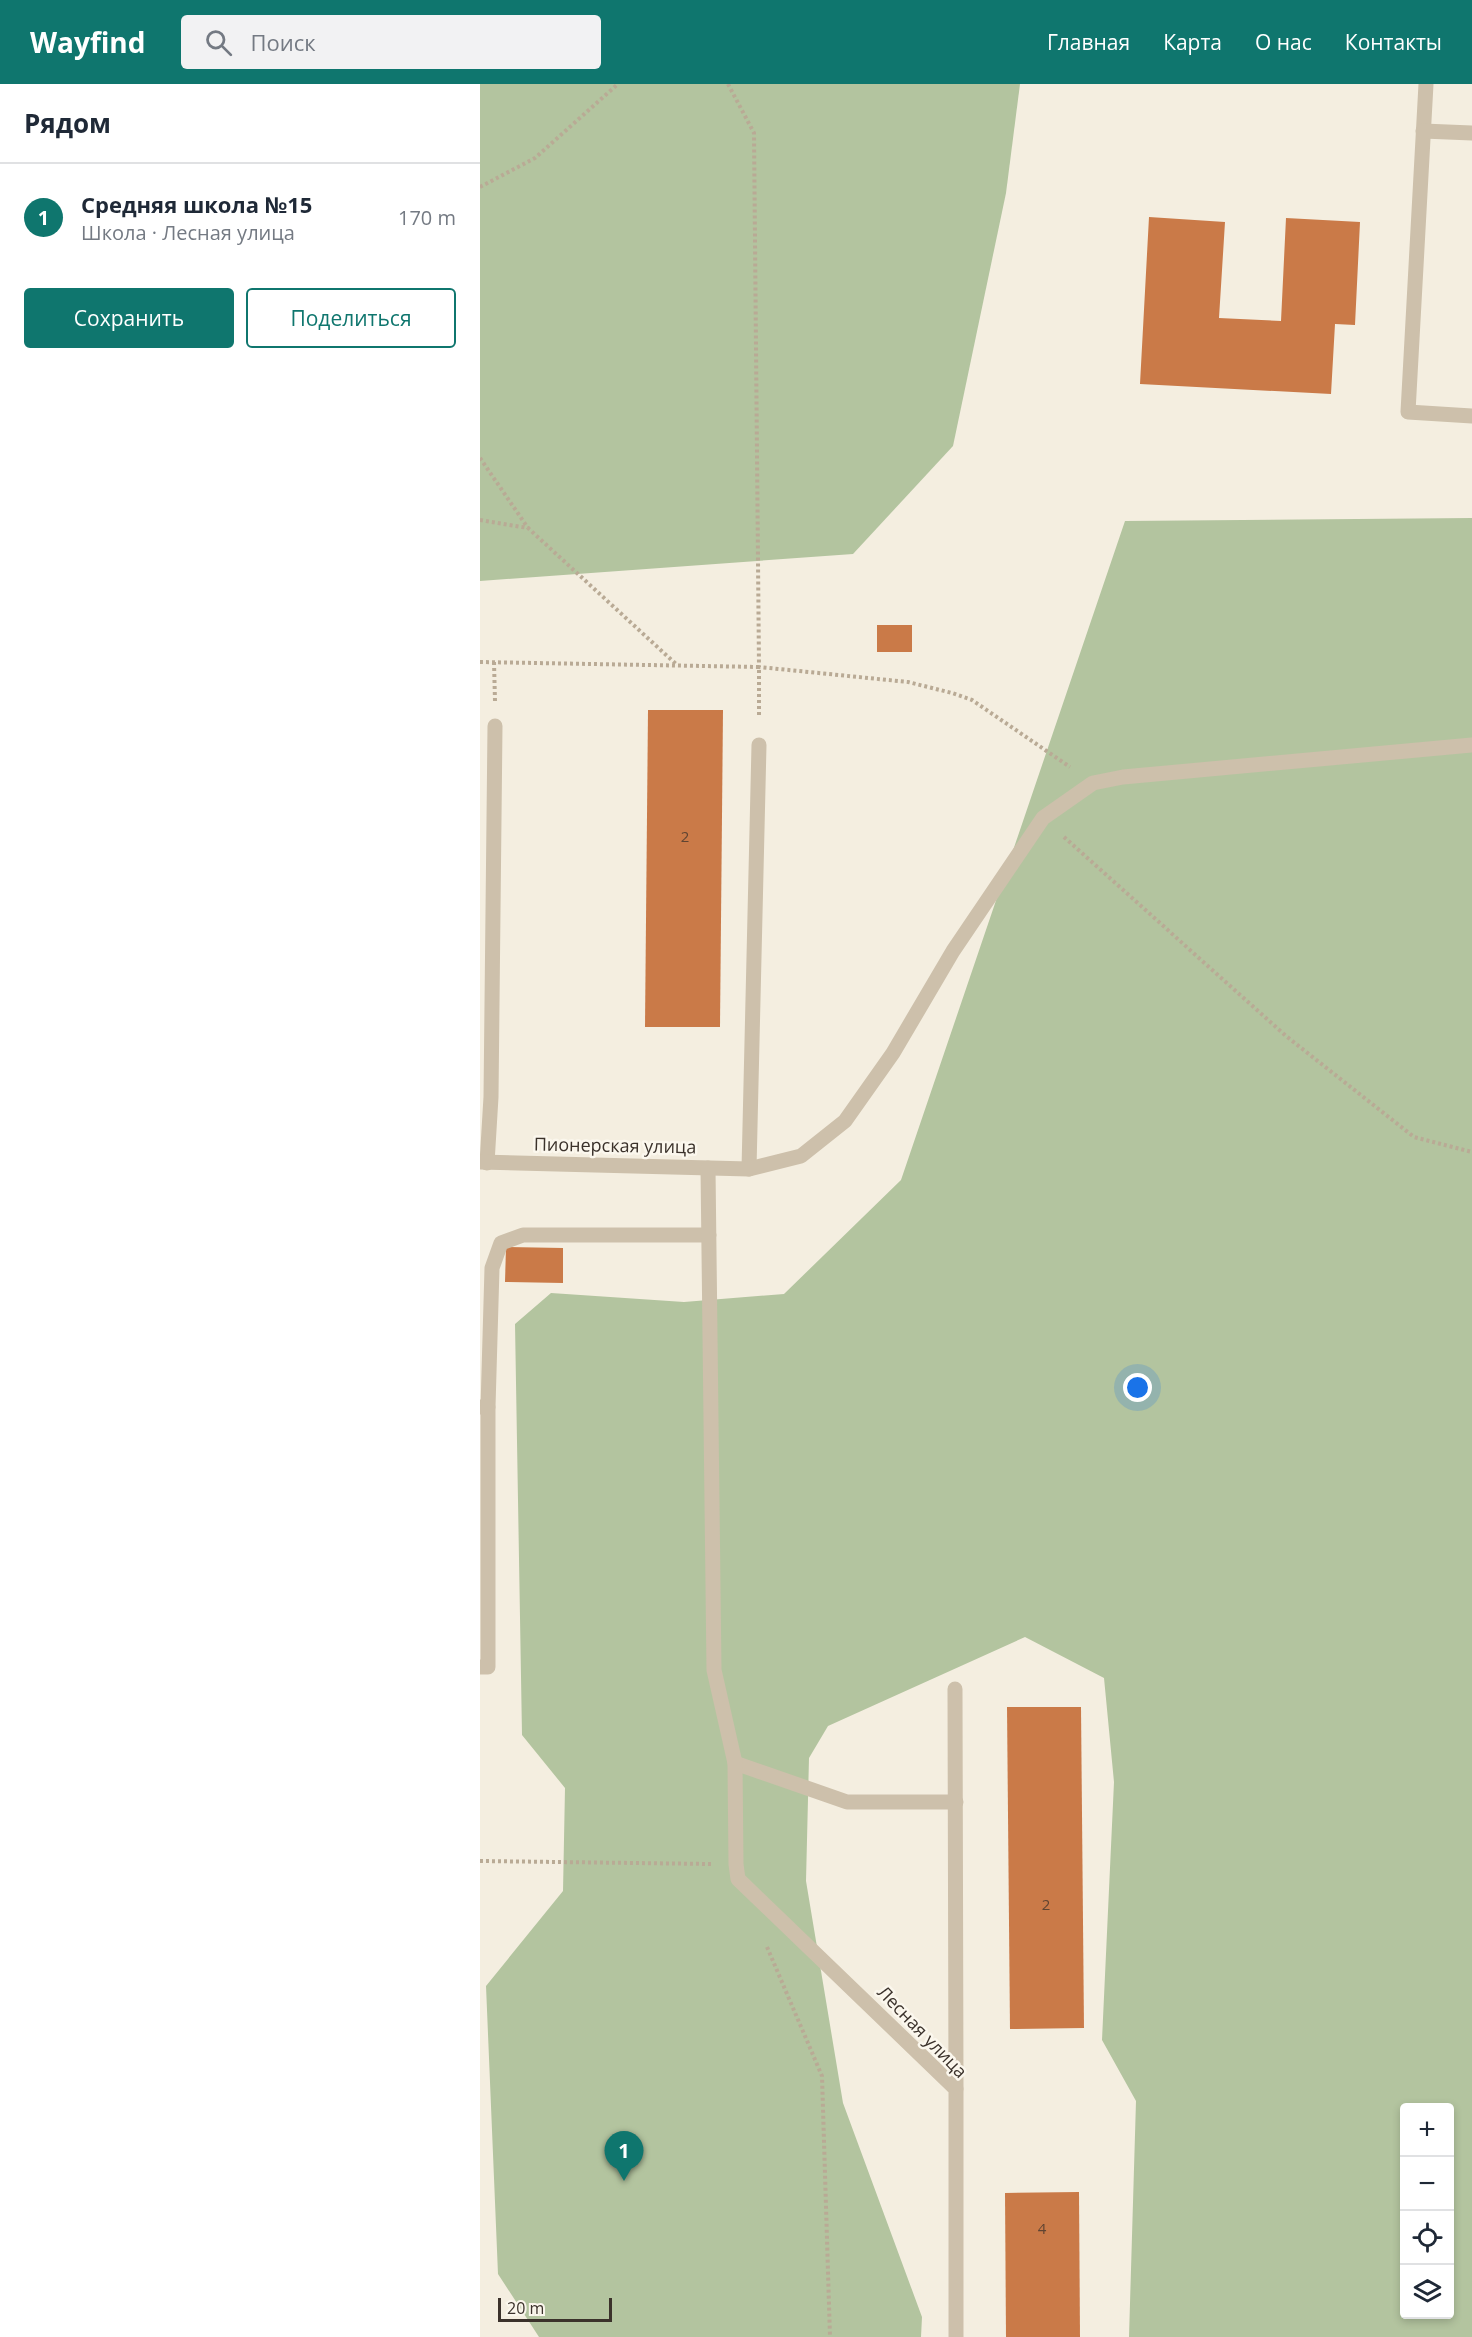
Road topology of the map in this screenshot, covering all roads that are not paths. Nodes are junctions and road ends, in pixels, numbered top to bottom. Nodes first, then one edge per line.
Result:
1 (1426, 84) edge
2 (1423, 131) junction
3 (1472, 133) edge
4 (1472, 416) edge
5 (495, 726) road end
6 (759, 745) road end
7 (1472, 745) edge
8 (484, 1162) edge
9 (708, 1168) junction
10 (749, 1169) junction
11 (709, 1236) junction
12 (484, 1407) edge
13 (480, 1667) edge
14 (955, 1689) dead end
15 (735, 1763) junction
16 (956, 1802) junction
17 (956, 2089) junction
18 (956, 2337) edge

1 - 2 street
2 - 3 street
2 - 4 street
5 - 8 street
6 - 10 street
7 - 10 street, Пионерская улица
8 - 9 street, Пионерская улица
9 - 10 street, Пионерская улица
9 - 11 street
11 - 12 street
11 - 15 street
12 - 13 street
14 - 16 street
15 - 16 street
15 - 17 street, Лесная улица
16 - 17 street
17 - 18 street, Лесная улица

